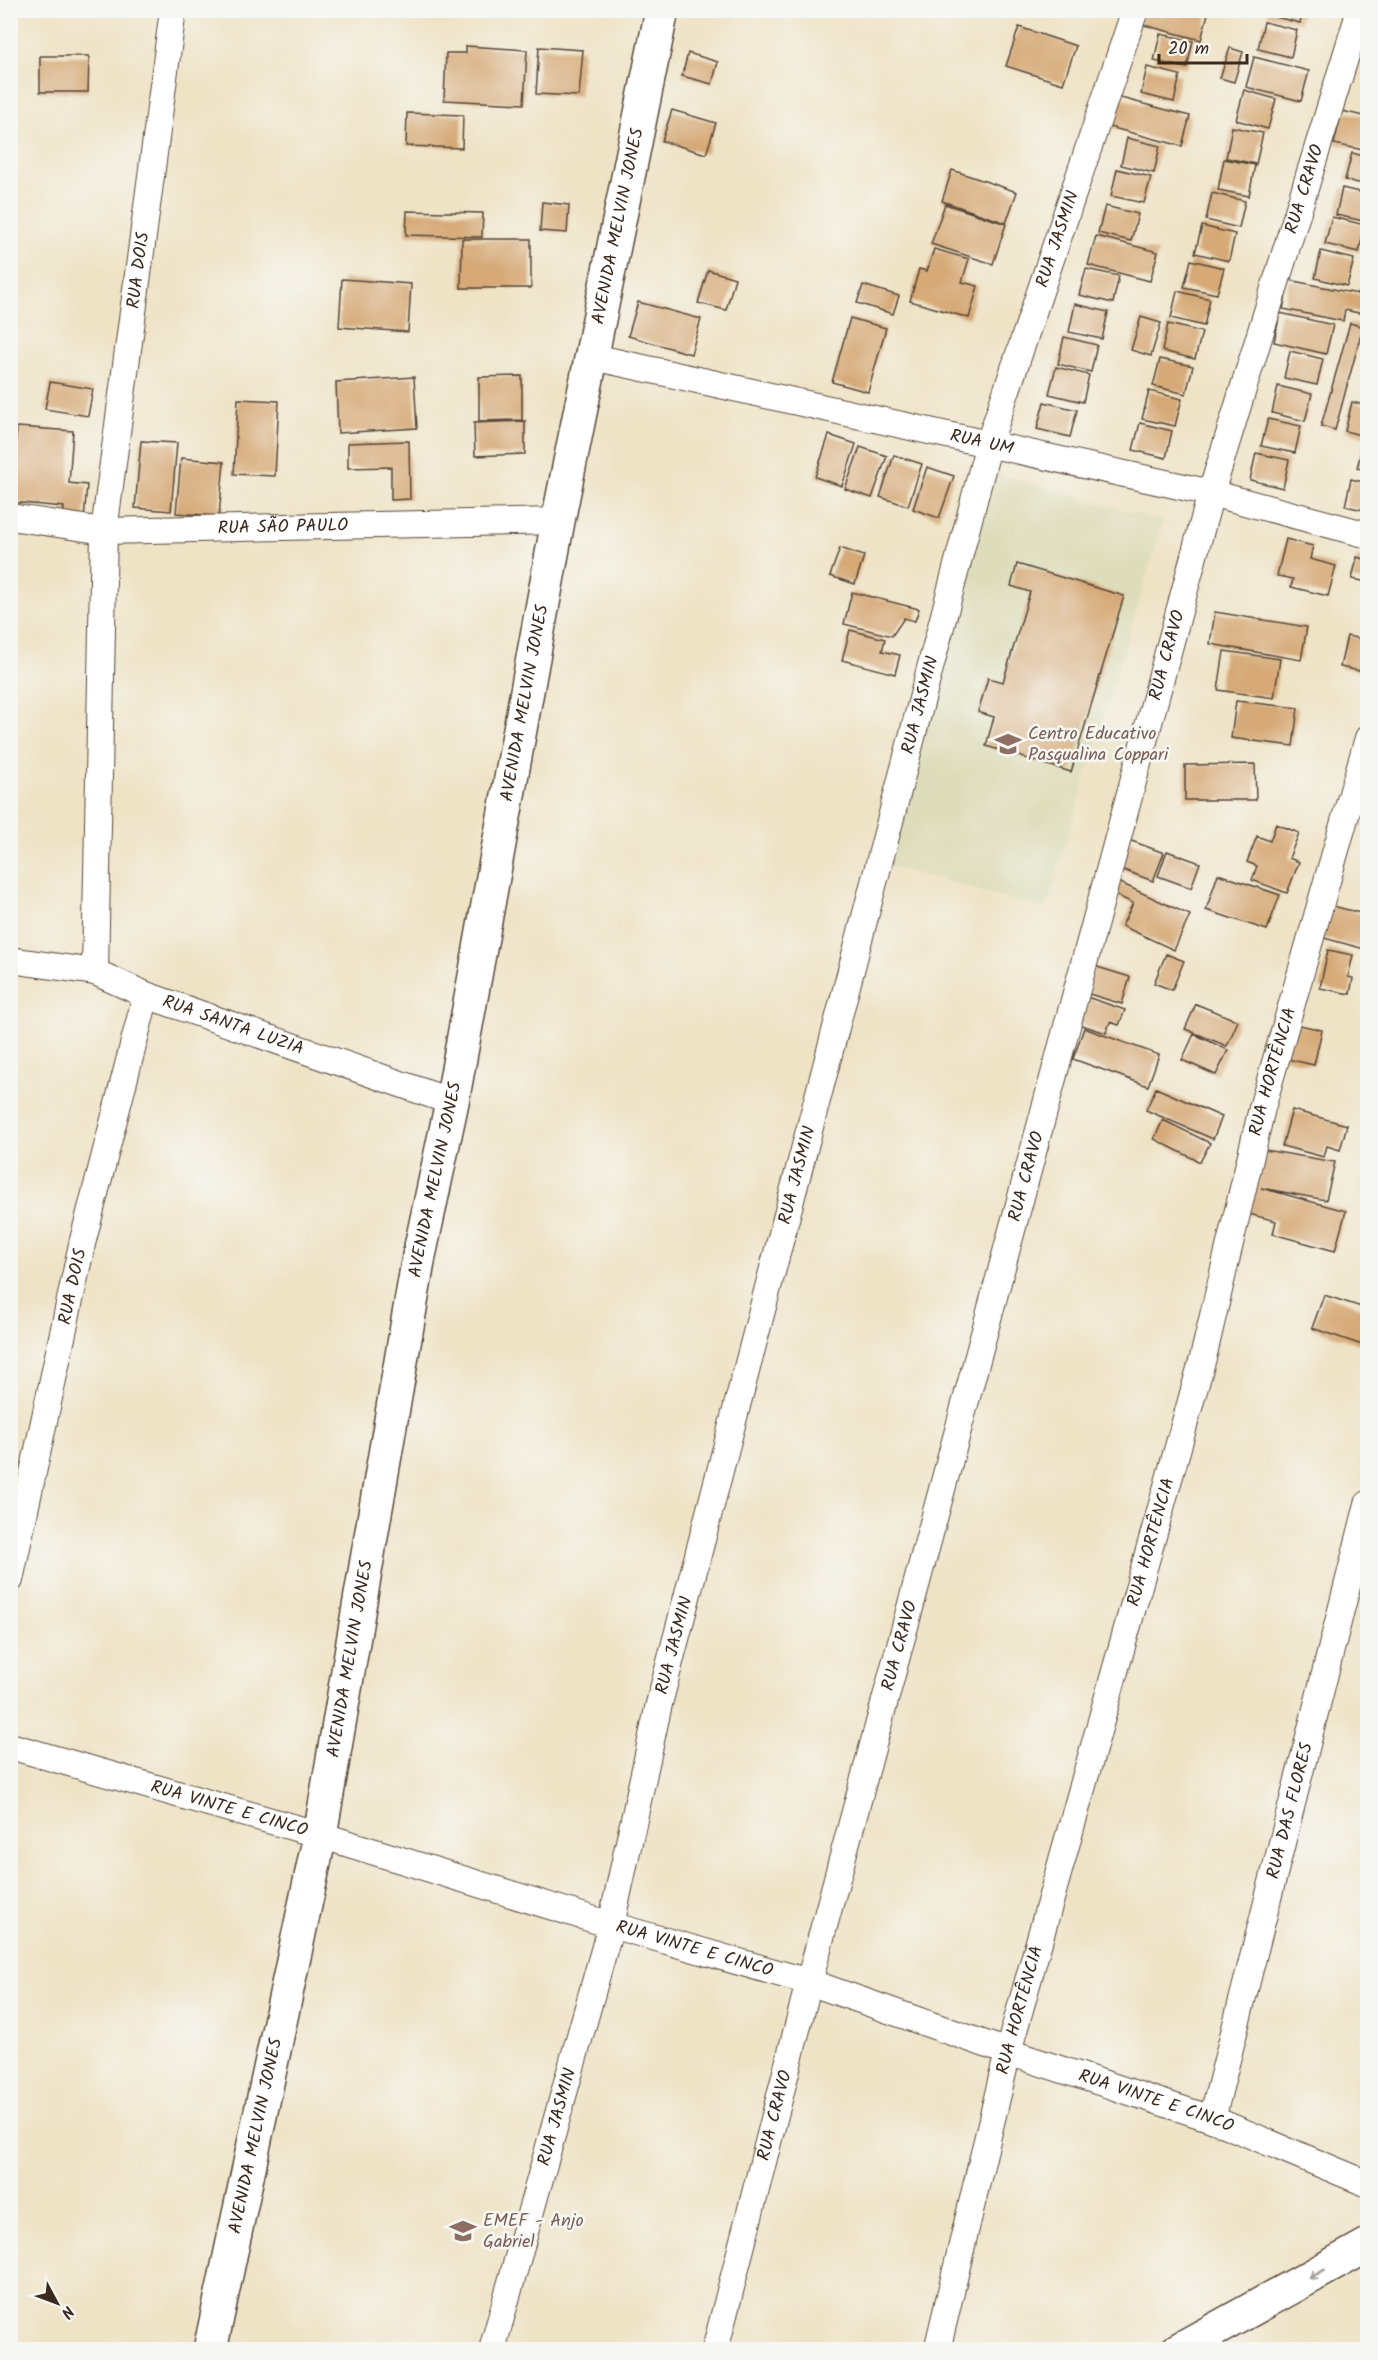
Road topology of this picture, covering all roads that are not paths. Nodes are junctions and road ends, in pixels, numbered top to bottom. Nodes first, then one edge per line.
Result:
1 (173, 10) edge
2 (662, 10) edge
3 (1135, 10) edge
4 (1360, 10) edge
5 (593, 357) junction
6 (989, 443) junction
7 (1211, 493) junction
8 (10, 517) edge
9 (558, 521) junction
10 (104, 531) junction
11 (1368, 535) edge
12 (1368, 738) edge
13 (10, 960) edge
14 (95, 972) junction
15 (146, 995) junction
16 (452, 1102) junction
17 (1368, 1504) edge
18 (10, 1580) edge
19 (10, 1746) edge
20 (320, 1835) junction
21 (611, 1925) junction
22 (809, 1982) junction
23 (1008, 2052) junction
24 (1212, 2119) junction
25 (1368, 2184) edge
26 (1368, 2245) edge
27 (210, 2349) edge
28 (492, 2349) edge
29 (715, 2349) edge
30 (937, 2349) edge
31 (1178, 2349) edge

1 - 10 street, RUA DOIS
2 - 5 main road, AVENIDA MELVIN JONES
3 - 6 street, RUA JASMIN
4 - 7 street, RUA CRAVO
5 - 6 street, RUA UM
5 - 9 main road, AVENIDA MELVIN JONES
6 - 7 street, RUA UM
6 - 21 street, RUA JASMIN
7 - 11 street, RUA UM
7 - 22 street, RUA CRAVO
8 - 10 street, RUA SÃO PAULO
9 - 10 street, RUA SÃO PAULO
9 - 16 main road, AVENIDA MELVIN JONES
10 - 14 street, RUA DOIS
12 - 23 street, RUA HORTÊNCIA
13 - 14 street, RUA SANTA LUZIA
14 - 15 street, RUA SANTA LUZIA
15 - 16 street, RUA SANTA LUZIA
15 - 18 street, RUA DOIS
16 - 20 main road, AVENIDA MELVIN JONES
17 - 24 street, RUA DAS FLORES
19 - 20 street, RUA VINTE E CINCO
20 - 21 street, RUA VINTE E CINCO
20 - 27 main road, AVENIDA MELVIN JONES
21 - 22 street, RUA VINTE E CINCO
21 - 28 street, RUA JASMIN
22 - 23 street, RUA VINTE E CINCO
22 - 29 street, RUA CRAVO
23 - 24 street, RUA VINTE E CINCO
23 - 30 street, RUA HORTÊNCIA
24 - 25 street, RUA VINTE E CINCO
26 -> 31 main road

